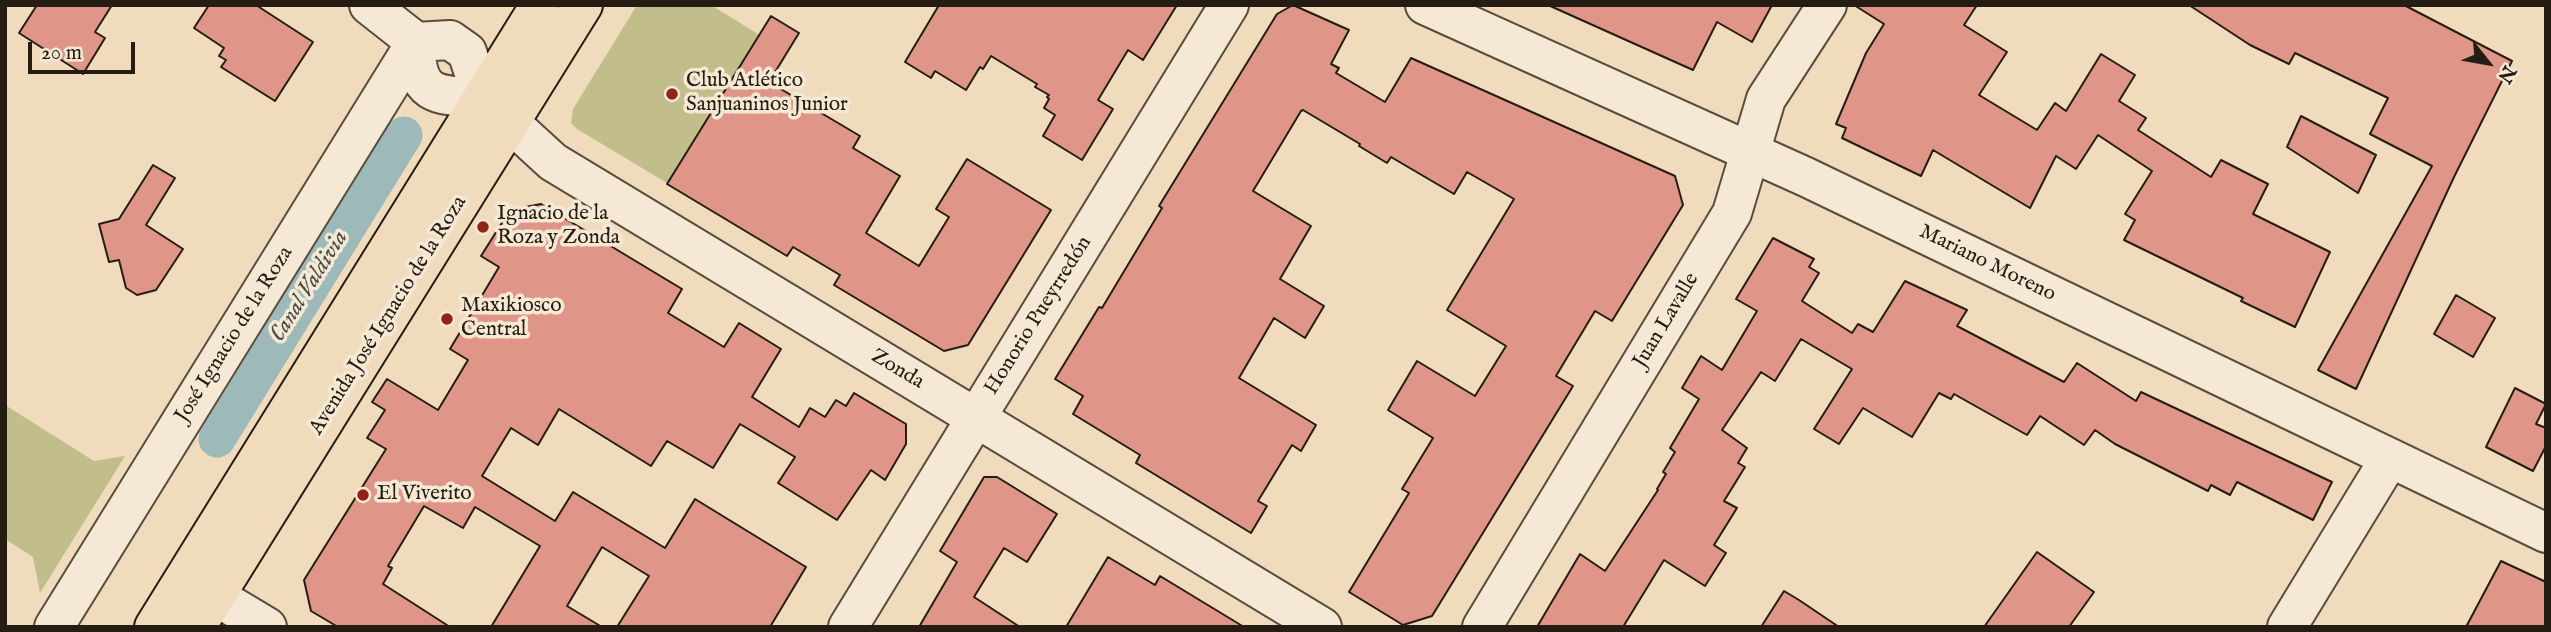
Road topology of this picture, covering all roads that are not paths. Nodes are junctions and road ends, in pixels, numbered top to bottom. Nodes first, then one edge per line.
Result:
1 (369, 5) edge
2 (540, 5) edge
3 (583, 5) edge
4 (1229, 5) edge
5 (1425, 5) edge
6 (1827, 5) edge
7 (416, 42) junction
8 (496, 110) junction
9 (1751, 152) junction
10 (976, 418) junction
11 (2390, 458) junction
12 (2546, 533) edge
13 (199, 600) edge
14 (54, 627) edge
15 (154, 627) edge
16 (267, 627) edge
17 (848, 627) edge
18 (1322, 627) edge
19 (1482, 627) edge
20 (2287, 627) edge

1 - 7 street
2 - 8 main road, Avenida José Ignacio de la Roza
3 - 8 main road, Avenida José Ignacio de la Roza
4 - 10 street, Honorio Pueyrredón
5 - 9 street, Mariano Moreno
6 - 9 street, Juan Lavalle
7 - 8 street
7 - 14 street, José Ignacio de la Roza
8 - 10 street, Zonda
8 - 13 main road, Avenida José Ignacio de la Roza
9 - 11 street, Mariano Moreno
9 - 19 street, Juan Lavalle
10 - 17 street, Honorio Pueyrredón
10 - 18 street, Zonda
11 - 12 street, Mariano Moreno
11 - 20 street
13 - 15 main road, Avenida José Ignacio de la Roza
13 - 16 street

